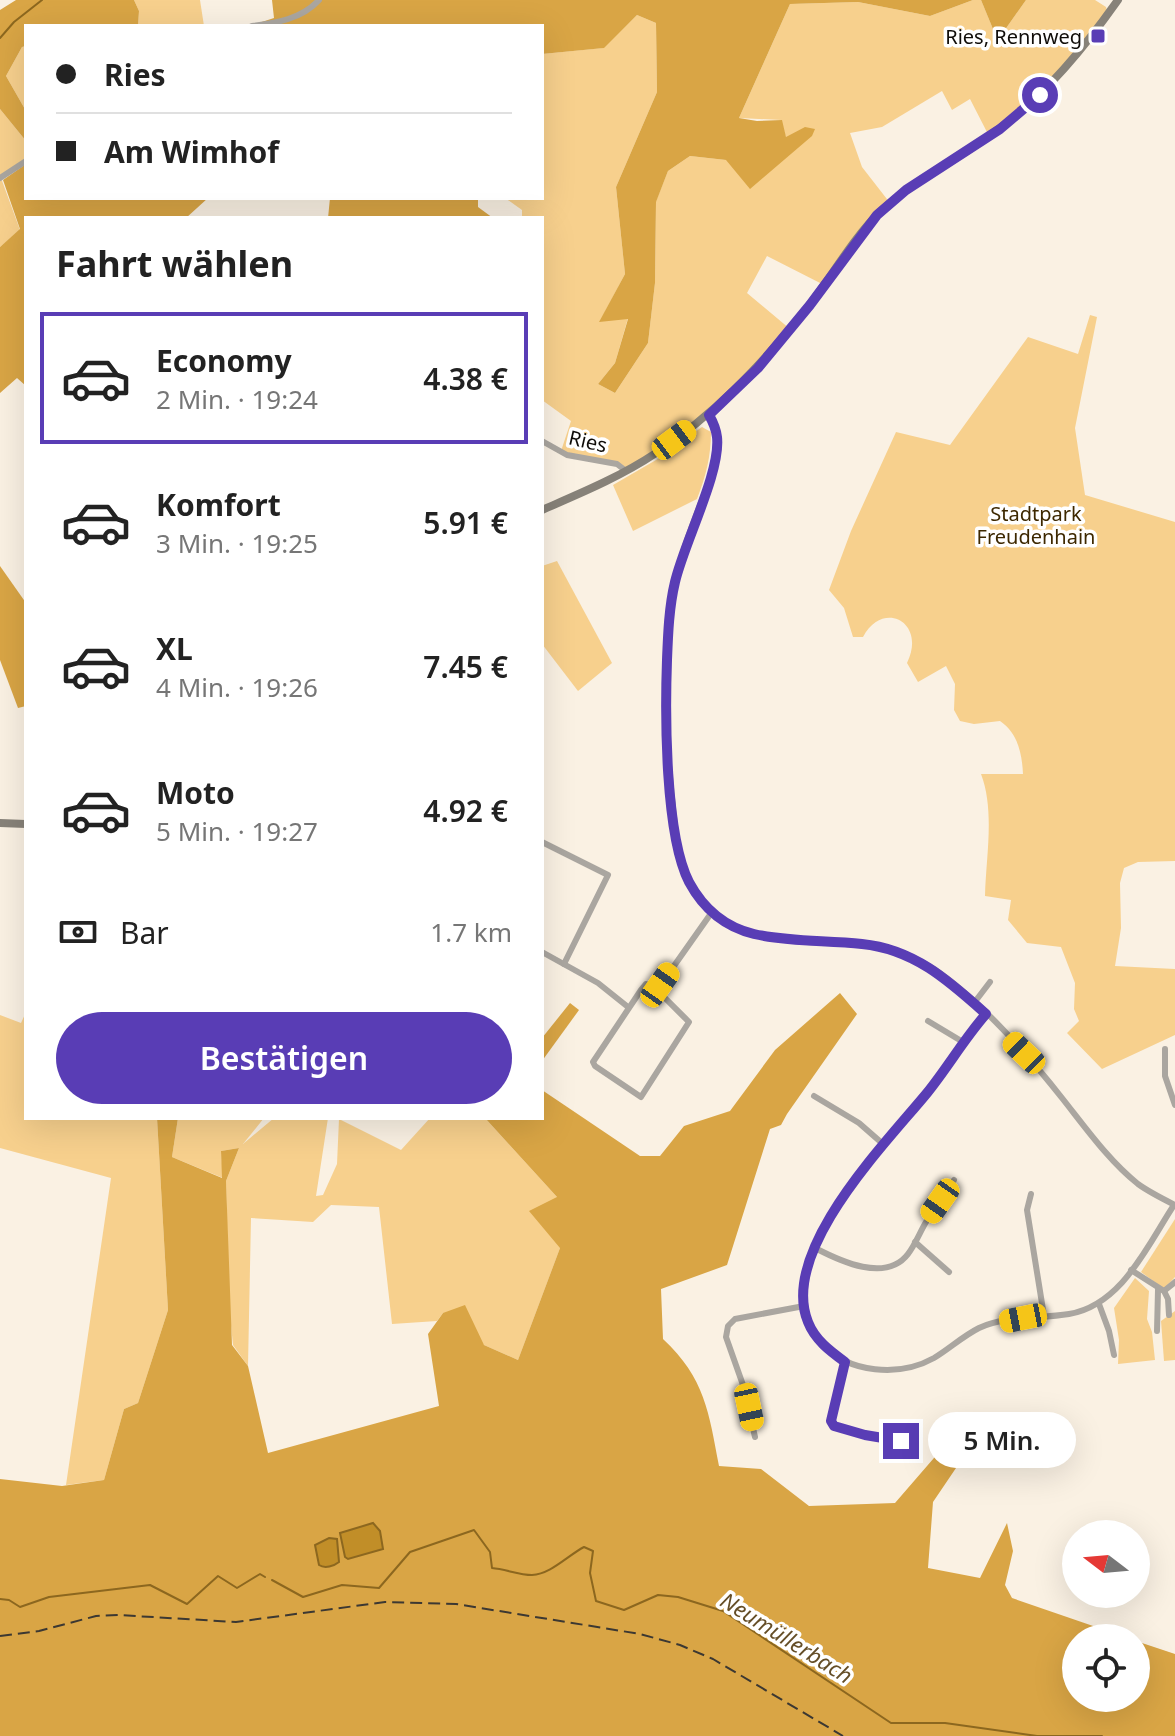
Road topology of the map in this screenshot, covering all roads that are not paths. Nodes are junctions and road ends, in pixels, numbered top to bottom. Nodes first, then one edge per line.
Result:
1 (319, 0) edge
2 (1118, 0) edge
3 (264, 24) edge
4 (24, 162) edge
5 (0, 178) edge
6 (709, 415) junction
7 (544, 442) edge
8 (626, 471) junction
9 (544, 509) edge
10 (0, 823) edge
11 (24, 824) edge
12 (544, 843) edge
13 (712, 912) junction
14 (544, 953) edge
15 (564, 964) junction
16 (990, 982) dead end
17 (657, 990) junction
18 (974, 1003) junction
19 (628, 1007) junction
20 (986, 1014) junction
21 (928, 1021) dead end
22 (963, 1042) junction
23 (1165, 1049) dead end
24 (814, 1096) dead end
25 (1175, 1105) edge
26 (883, 1144) junction
27 (954, 1180) dead end
28 (1031, 1194) dead end
29 (1174, 1205) edge
30 (915, 1242) junction
31 (815, 1248) junction
32 (1131, 1270) junction
33 (949, 1272) dead end
34 (1175, 1282) edge
35 (1161, 1290) junction
36 (1099, 1304) junction
37 (804, 1306) junction
38 (1169, 1315) dead end
39 (1044, 1316) junction
40 (1157, 1331) dead end
41 (1114, 1355) dead end
42 (845, 1362) junction
43 (755, 1437) dead end
44 (901, 1441) dead end

1 - 3 street
2 - 6 street, Ries
4 - 5 street
6 - 8 street, Ries
6 - 13 street
7 - 8 street, Ries
8 - 9 street, Ries
10 - 11 street
12 - 15 street
13 - 17 street
13 - 18 street
14 - 15 street
15 - 19 street
16 - 18 street
17 - 19 street
17 - 19 street
18 - 20 street
20 - 22 street
20 - 29 street
21 - 22 street
22 - 26 street
23 - 25 street
24 - 26 street
26 - 31 street
27 - 30 street
28 - 39 street
29 - 32 street
30 - 31 street
30 - 33 street
31 - 37 street
32 - 35 street
32 - 36 street
34 - 35 street
35 - 38 street
35 - 40 street
36 - 39 street
36 - 41 street
37 - 42 street
37 - 43 street
39 - 42 street
42 - 44 street

